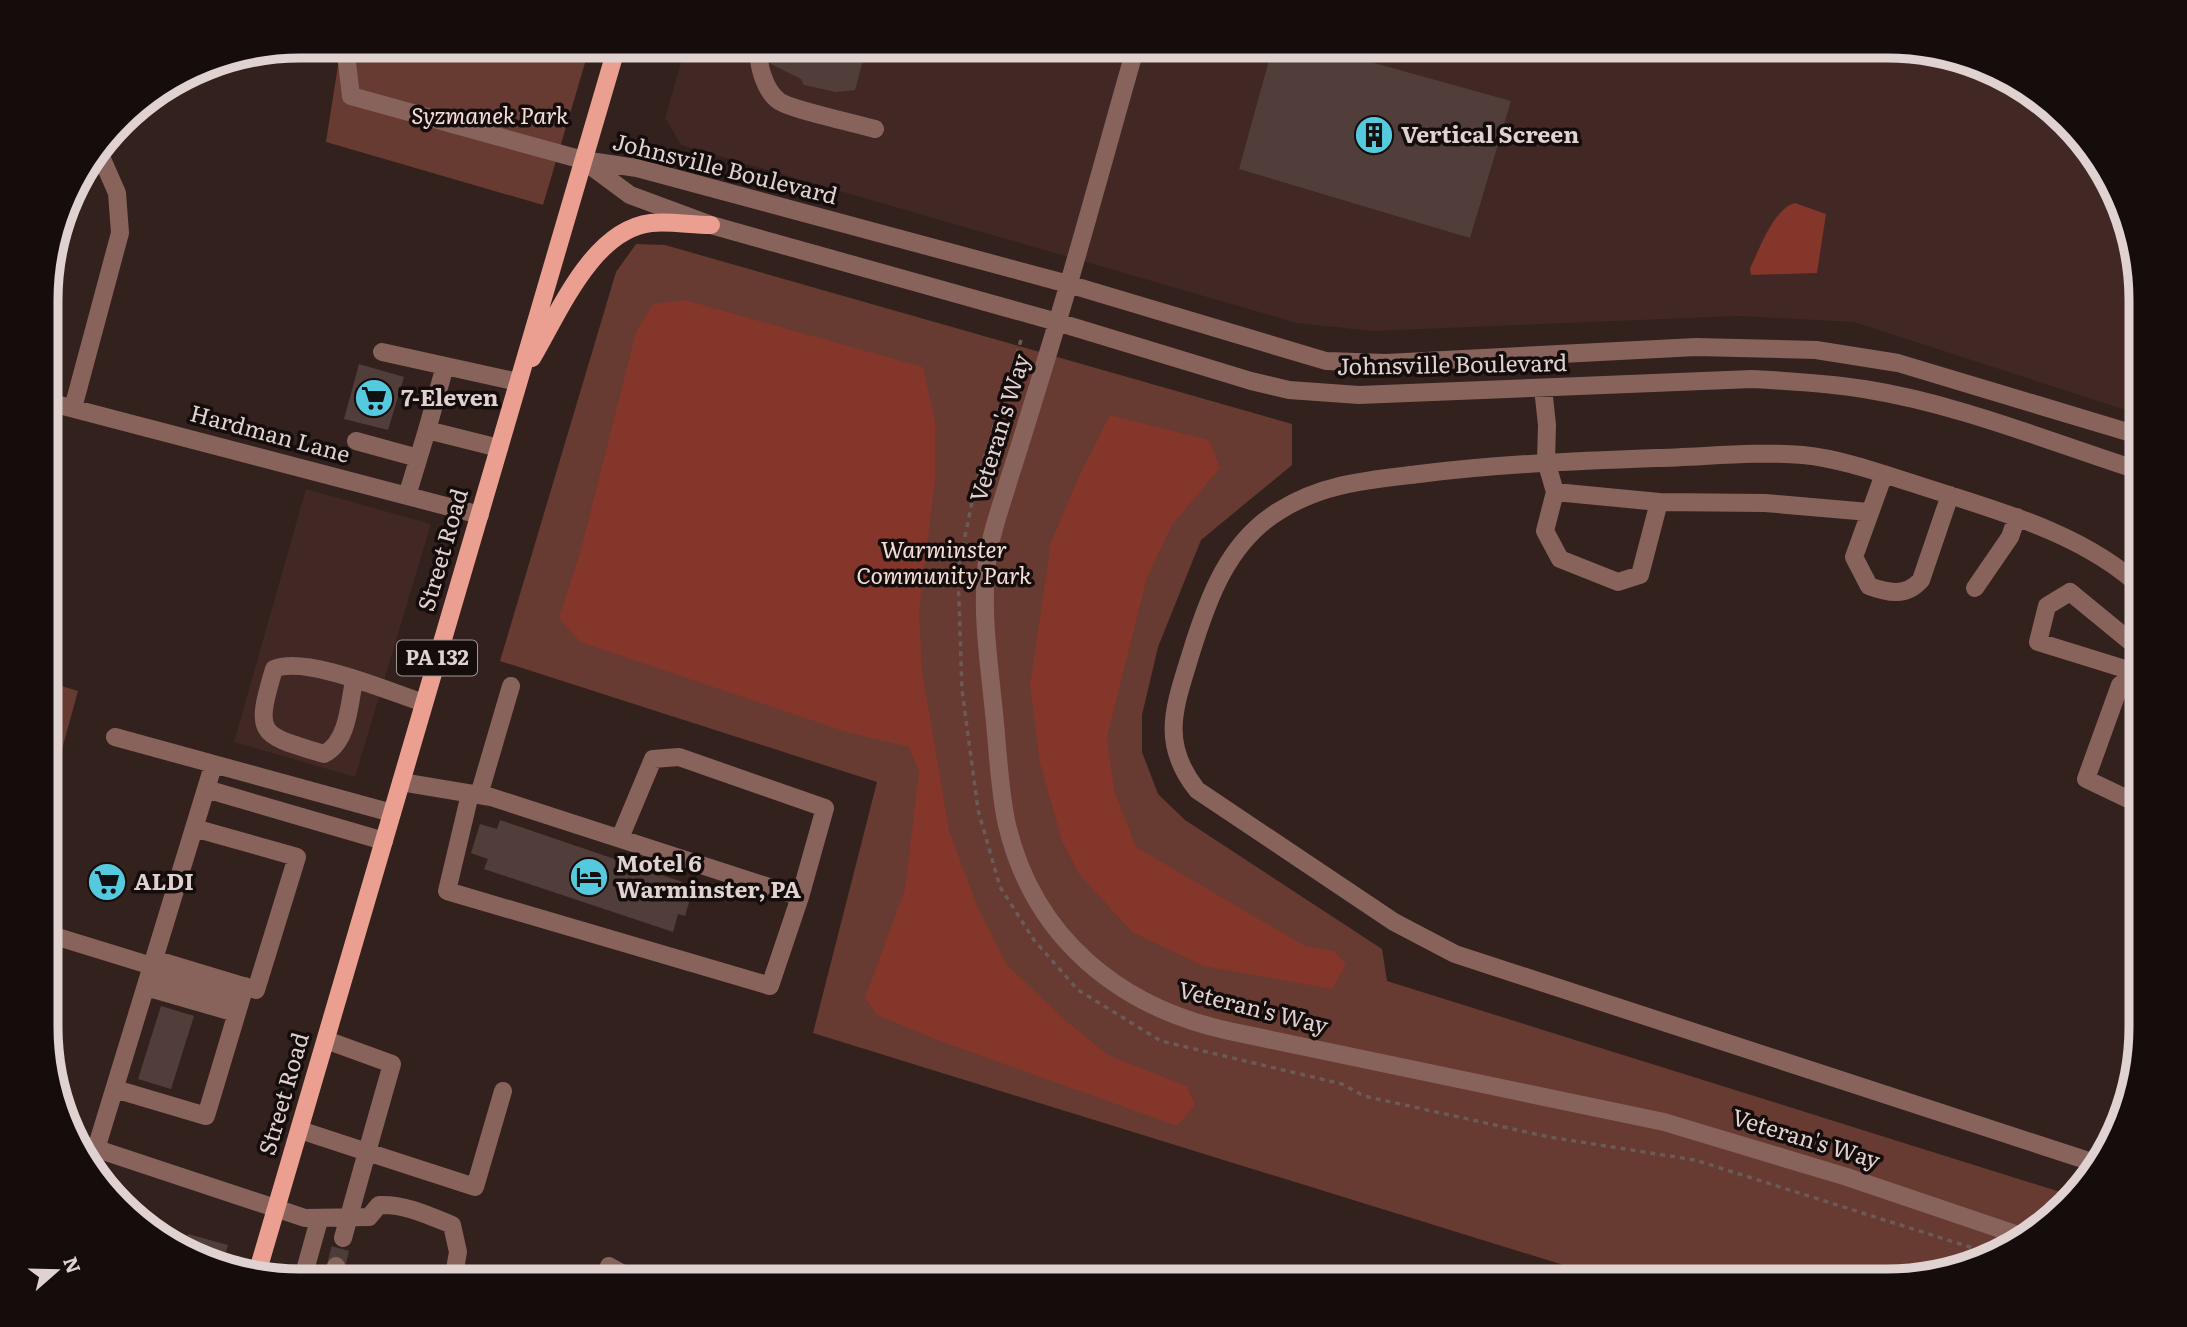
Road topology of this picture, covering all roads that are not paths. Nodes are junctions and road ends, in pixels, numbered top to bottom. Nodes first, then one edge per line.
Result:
1 (346, 58) edge
2 (613, 58) edge
3 (759, 58) edge
4 (1133, 58) edge
5 (875, 129) dead end
6 (103, 160) edge
7 (583, 160) junction
8 (711, 225) junction
9 (1068, 284) junction
10 (1057, 322) junction
11 (382, 352) dead end
12 (445, 366) junction
13 (518, 382) junction
14 (1542, 387) junction
15 (58, 404) edge
16 (73, 408) junction
17 (427, 430) junction
18 (2129, 432) edge
19 (356, 441) dead end
20 (499, 448) junction
21 (418, 458) junction
22 (1546, 461) junction
23 (2129, 467) edge
24 (1884, 474) junction
25 (1555, 492) junction
26 (1950, 495) junction
27 (407, 496) junction
28 (1659, 502) junction
29 (1869, 512) junction
30 (480, 515) junction
31 (2018, 517) junction
32 (2129, 578) edge
33 (1975, 588) dead end
34 (2129, 641) edge
35 (2129, 670) edge
36 (2129, 680) edge
37 (355, 681) junction
38 (511, 686) dead end
39 (424, 703) junction
40 (115, 737) dead end
41 (213, 766) junction
42 (401, 782) junction
43 (206, 789) junction
44 (475, 795) junction
45 (2129, 800) edge
46 (392, 813) junction
47 (194, 828) junction
48 (620, 838) junction
49 (384, 841) junction
50 (800, 897) junction
51 (58, 938) edge
52 (150, 972) junction
53 (241, 999) junction
54 (326, 1040) junction
55 (115, 1089) junction
56 (503, 1091) dead end
57 (300, 1130) junction
58 (90, 1147) edge
59 (96, 1149) junction
60 (367, 1152) junction
61 (2088, 1161) edge
62 (276, 1207) junction
63 (349, 1219) junction
64 (319, 1220) junction
65 (2013, 1233) edge
66 (343, 1238) tunnel mouth
67 (259, 1265) edge
68 (609, 1265) dead end
69 (306, 1269) edge
70 (455, 1269) edge
71 (616, 1269) edge

1 - 7 street
2 - 7 main road, Street Road / PA 132
3 - 5 street
4 - 9 street, Veteran's Way
6 - 16 street
7 - 8 street, Johnsville Boulevard
7 - 9 street, Johnsville Boulevard
7 - 13 main road, Street Road / PA 132
8 - 10 street, Johnsville Boulevard
8 - 13 main road
9 - 10 street, Veteran's Way
9 - 18 street, Johnsville Boulevard
10 - 14 street, Johnsville Boulevard
10 - 65 street, Veteran's Way
11 - 12 street
12 - 13 street
12 - 17 street
13 - 20 main road, Street Road / PA 132
14 - 22 street
14 - 23 street, Johnsville Boulevard
15 - 16 street, Hardman Lane
16 - 27 street, Hardman Lane
17 - 20 street
17 - 21 street
19 - 21 street
20 - 30 main road, Street Road / PA 132
21 - 27 street
22 - 24 street
22 - 25 street
22 - 61 street
24 - 26 street
24 - 29 street
25 - 28 street
25 - 28 street
26 - 29 street
26 - 31 street
27 - 30 street, Hardman Lane
28 - 29 street
30 - 39 main road, Street Road / PA 132
31 - 32 street
31 - 33 street
34 - 35 street
36 - 45 street
37 - 37 street
37 - 39 street
38 - 44 street
39 - 42 main road, Street Road / PA 132
40 - 41 street
41 - 43 street
41 - 46 street
42 - 44 street
42 - 46 main road, Street Road / PA 132
43 - 47 street
43 - 49 street
44 - 48 street
44 - 50 street
46 - 49 main road, Street Road / PA 132
47 - 52 street
47 - 53 street
48 - 50 street
48 - 50 street
49 - 54 main road, Street Road / PA 132
51 - 52 street
52 - 53 street
52 - 53 street
52 - 55 street
53 - 55 street
54 - 57 main road, Street Road / PA 132
54 - 60 street
55 - 59 street
56 - 60 street
57 - 60 street
57 - 62 main road, Street Road / PA 132
58 - 59 street
59 - 62 street
60 - 63 street
62 - 64 street
62 - 67 main road, Street Road / PA 132
63 - 64 street
63 - 66 street
63 - 70 street
64 - 69 street
68 - 71 street

